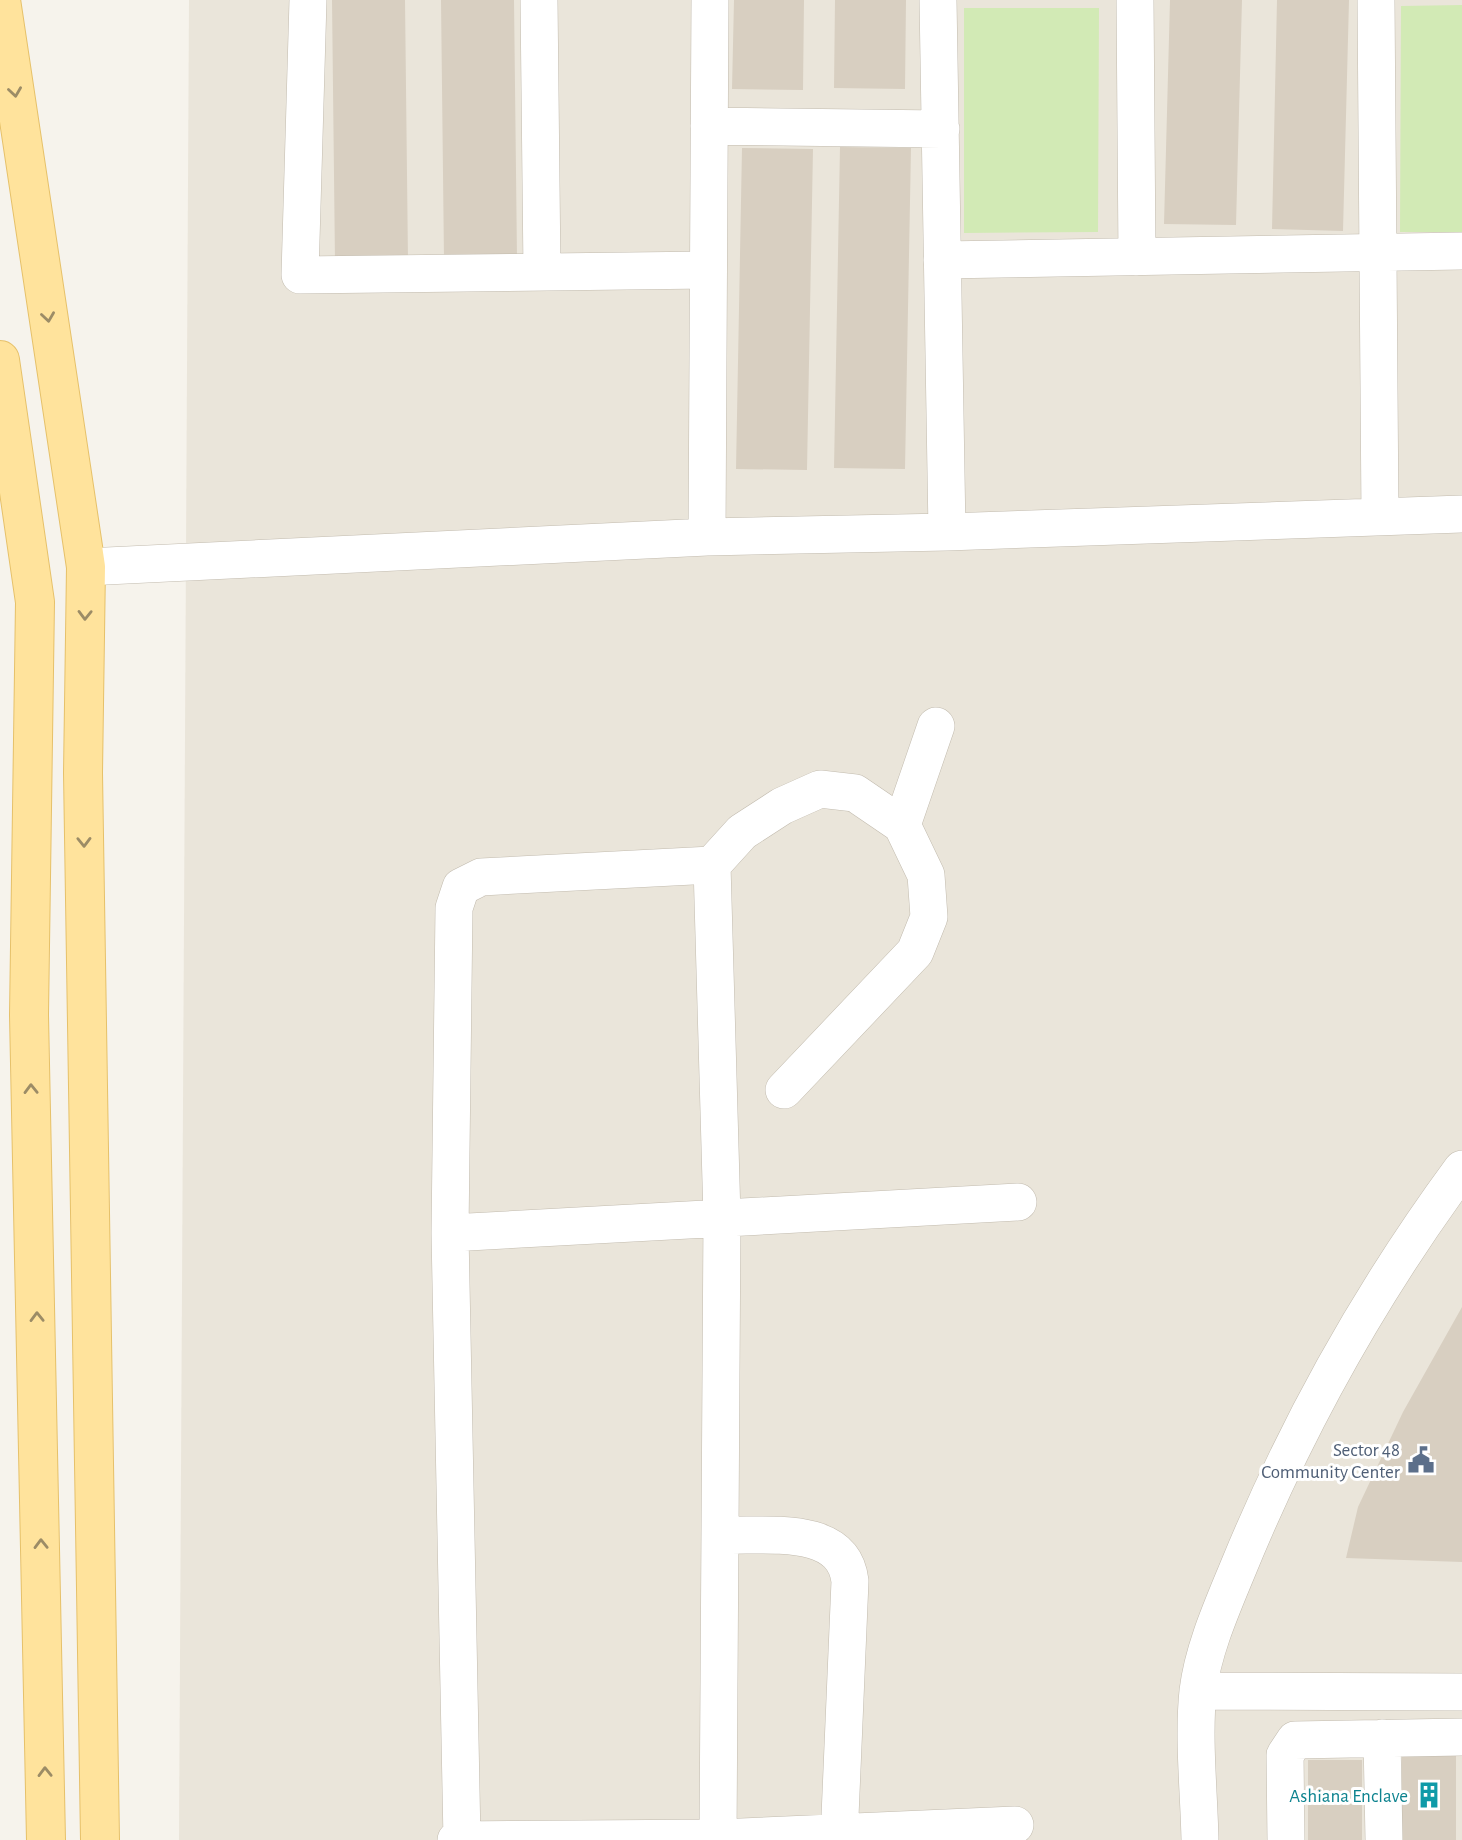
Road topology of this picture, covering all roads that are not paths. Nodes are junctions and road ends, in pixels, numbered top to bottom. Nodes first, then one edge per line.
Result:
1 (1, 0) edge
2 (308, 0) edge
3 (539, 0) edge
4 (710, 0) edge
5 (938, 0) edge
6 (1135, 0) edge
7 (1377, 0) edge
8 (709, 125) junction
9 (940, 130) junction
10 (1462, 251) edge
11 (1378, 252) junction
12 (1137, 257) junction
13 (942, 260) junction
14 (708, 270) junction
15 (542, 272) junction
16 (0, 360) edge
17 (1462, 514) edge
18 (1380, 517) junction
19 (947, 532) junction
20 (707, 537) junction
21 (86, 567) junction
22 (936, 726) dead end
23 (902, 825) junction
24 (712, 865) junction
25 (784, 1090) dead end
26 (1462, 1169) edge
27 (1018, 1202) dead end
28 (722, 1217) junction
29 (450, 1233) junction
30 (720, 1535) junction
31 (1198, 1690) junction
32 (1462, 1692) edge
33 (1462, 1737) edge
34 (1382, 1738) junction
35 (1014, 1825) dead end
36 (839, 1835) edge
37 (718, 1839) edge
38 (46, 1840) edge
39 (100, 1840) edge
40 (460, 1840) edge
41 (1200, 1840) edge
42 (1286, 1840) edge
43 (1384, 1840) edge

1 -> 21 main road
2 - 15 street
3 - 15 street
4 - 8 street
5 - 9 street
6 - 12 street
7 - 11 street
8 - 9 street
8 - 14 street
9 - 13 street
10 - 11 street
11 - 12 street
11 - 18 street
12 - 13 street
13 - 19 street
14 - 15 street
14 - 20 street
38 -> 16 main road
17 - 18 street
18 - 19 street
19 - 20 street
20 - 21 street
21 -> 39 main road
22 - 23 street
23 - 24 street
23 - 25 street
24 - 28 street
24 - 29 street
26 - 31 street
27 - 28 street
28 - 29 street
28 - 30 street
29 - 40 street
30 - 36 street
30 - 37 street
31 - 32 street
31 - 41 street
33 - 34 street
34 - 42 street
34 - 43 street
35 - 36 street
36 - 37 street
37 - 40 street

